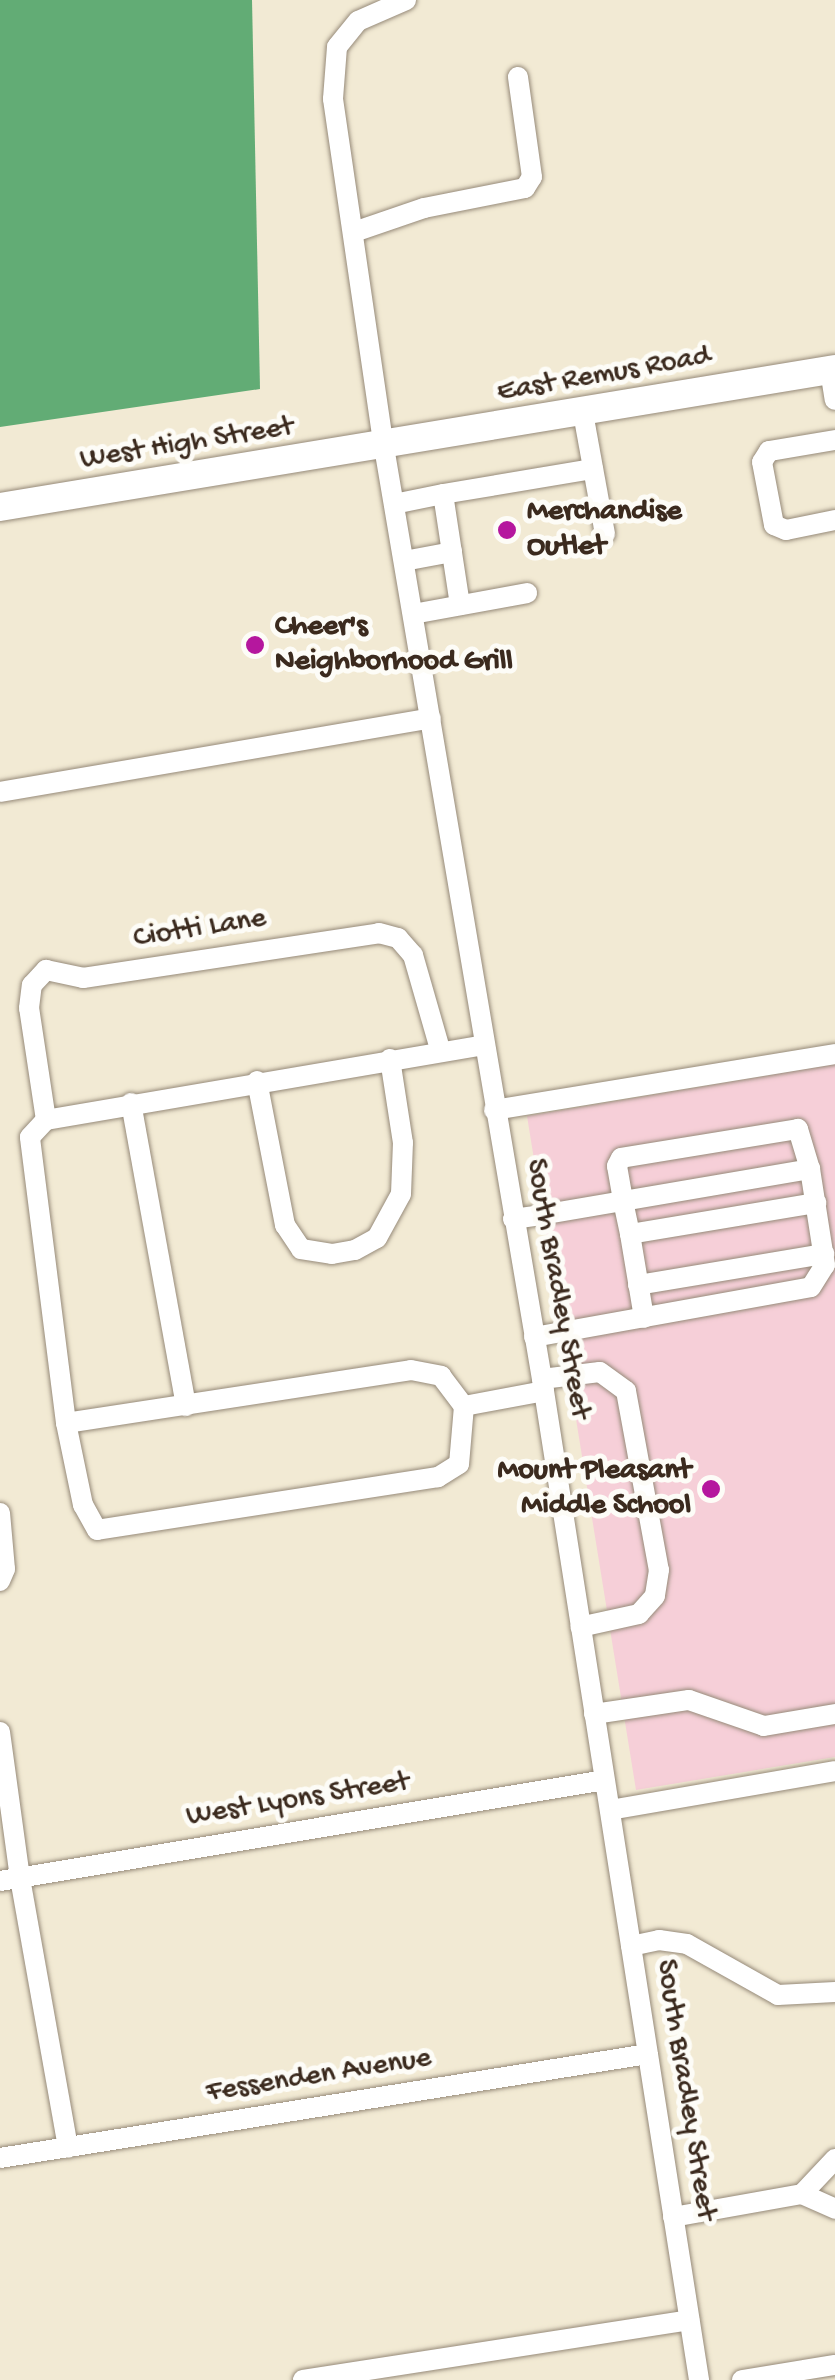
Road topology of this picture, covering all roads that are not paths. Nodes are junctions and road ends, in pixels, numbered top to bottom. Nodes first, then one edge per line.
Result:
1 (406, 0) edge
2 (518, 78) dead end
3 (354, 232) junction
4 (832, 370) edge
5 (835, 400) edge
6 (583, 413) junction
7 (835, 440) edge
8 (384, 447) junction
9 (593, 469) junction
10 (444, 494) junction
11 (394, 504) junction
12 (0, 507) edge
13 (835, 520) edge
14 (604, 534) dead end
15 (452, 552) junction
16 (404, 562) junction
17 (527, 593) dead end
18 (460, 605) junction
19 (413, 614) junction
20 (431, 718) junction
21 (0, 792) edge
22 (484, 1044) junction
23 (440, 1049) junction
24 (835, 1054) edge
25 (390, 1058) junction
26 (257, 1082) junction
27 (131, 1104) junction
28 (494, 1110) junction
29 (46, 1120) junction
30 (810, 1169) junction
31 (623, 1201) junction
32 (816, 1203) junction
33 (513, 1219) junction
34 (630, 1234) junction
35 (824, 1254) junction
36 (638, 1285) junction
37 (644, 1318) junction
38 (534, 1337) junction
39 (543, 1385) junction
40 (186, 1406) junction
41 (464, 1406) junction
42 (66, 1423) junction
43 (0, 1513) edge
44 (0, 1581) edge
45 (580, 1627) junction
46 (594, 1714) junction
47 (835, 1714) edge
48 (0, 1732) edge
49 (835, 1771) edge
50 (605, 1780) junction
51 (610, 1810) junction
52 (10, 1879) edge
53 (631, 1946) junction
54 (835, 1992) edge
55 (648, 2054) junction
56 (68, 2148) junction
57 (0, 2158) edge
58 (835, 2159) edge
59 (802, 2194) junction
60 (835, 2208) edge
61 (673, 2216) junction
62 (688, 2320) junction
63 (835, 2365) edge
64 (802, 2375) edge
65 (303, 2380) edge
66 (699, 2380) edge
67 (742, 2380) edge

1 - 3 street, South Bradley Street
2 - 3 street
3 - 8 street, South Bradley Street
4 - 5 street
4 - 6 main road, East Remus Road
6 - 8 main road, East Remus Road
6 - 9 street
7 - 13 street
8 - 11 street, South Bradley Street
8 - 12 main road, West High Street
9 - 10 street
9 - 14 street
10 - 11 street
10 - 15 street
11 - 16 street, South Bradley Street
15 - 16 street
15 - 18 street
16 - 19 street, South Bradley Street
17 - 18 street
18 - 19 street
19 - 20 street, South Bradley Street
20 - 21 street
20 - 22 street, South Bradley Street
22 - 23 street
22 - 28 street, South Bradley Street
23 - 25 street
23 - 29 street, Ciotti Lane
24 - 28 street
25 - 26 street
25 - 26 street
26 - 27 street
27 - 29 street
27 - 40 street
28 - 33 street, South Bradley Street
29 - 42 street
30 - 31 street
30 - 31 street
30 - 32 street
31 - 33 street
31 - 34 street
32 - 34 street
32 - 35 street
33 - 38 street, South Bradley Street
34 - 36 street
35 - 36 street
35 - 37 street
36 - 37 street
37 - 38 street
38 - 39 street, South Bradley Street
39 - 41 street
39 - 45 street, South Bradley Street
39 - 45 street
40 - 41 street
40 - 42 street
41 - 42 street
43 - 44 street
45 - 46 street, South Bradley Street
46 - 47 street
46 - 50 street, South Bradley Street
48 - 52 street
49 - 51 street
50 - 51 street, South Bradley Street
50 - 52 street, West Lyons Street
51 - 53 street, South Bradley Street
52 - 56 street
53 - 54 street
53 - 55 street, South Bradley Street
55 - 56 street, Fessenden Avenue
55 - 61 street, South Bradley Street
56 - 57 street, Fessenden Avenue
58 - 59 street
59 - 60 street
59 - 61 street
61 - 62 street, South Bradley Street
62 - 65 street
62 - 66 street, South Bradley Street
63 - 64 street
64 - 67 street

